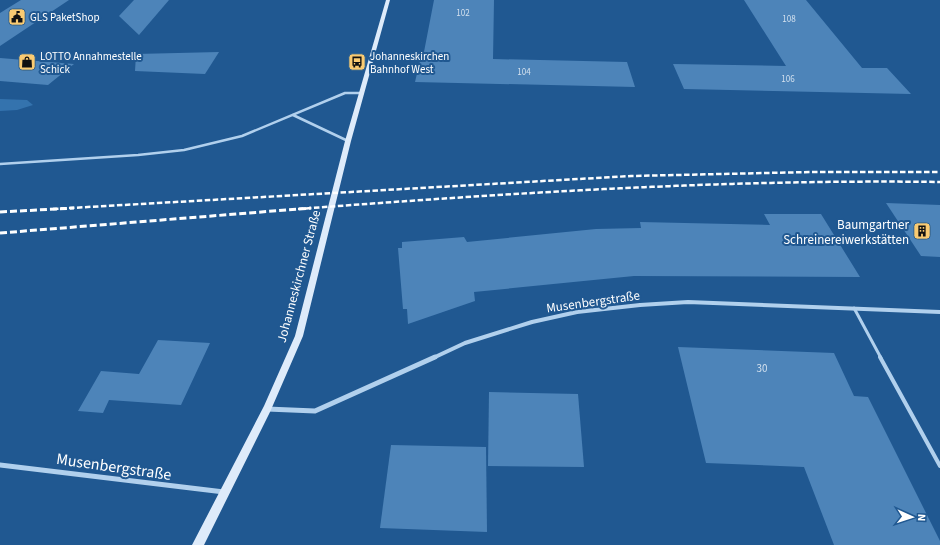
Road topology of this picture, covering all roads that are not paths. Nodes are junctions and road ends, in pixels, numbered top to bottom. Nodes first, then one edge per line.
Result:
1 (388, 0) edge
2 (362, 92) junction
3 (292, 115) junction
4 (348, 141) junction
5 (0, 164) edge
6 (854, 308) junction
7 (940, 312) edge
8 (267, 409) junction
9 (0, 465) edge
10 (940, 466) edge
11 (225, 492) junction
12 (198, 545) edge

1 - 2 street, Johanneskirchner Straße
2 - 3 lane
2 - 4 street, Johanneskirchner Straße
3 - 4 lane
3 - 5 lane
4 - 8 street, Johanneskirchner Straße
6 - 7 street, Musenbergstraße
6 - 8 street, Musenbergstraße
6 - 10 lane
8 - 11 street, Johanneskirchner Straße
9 - 11 street, Musenbergstraße
11 - 12 street, Johanneskirchner Straße

